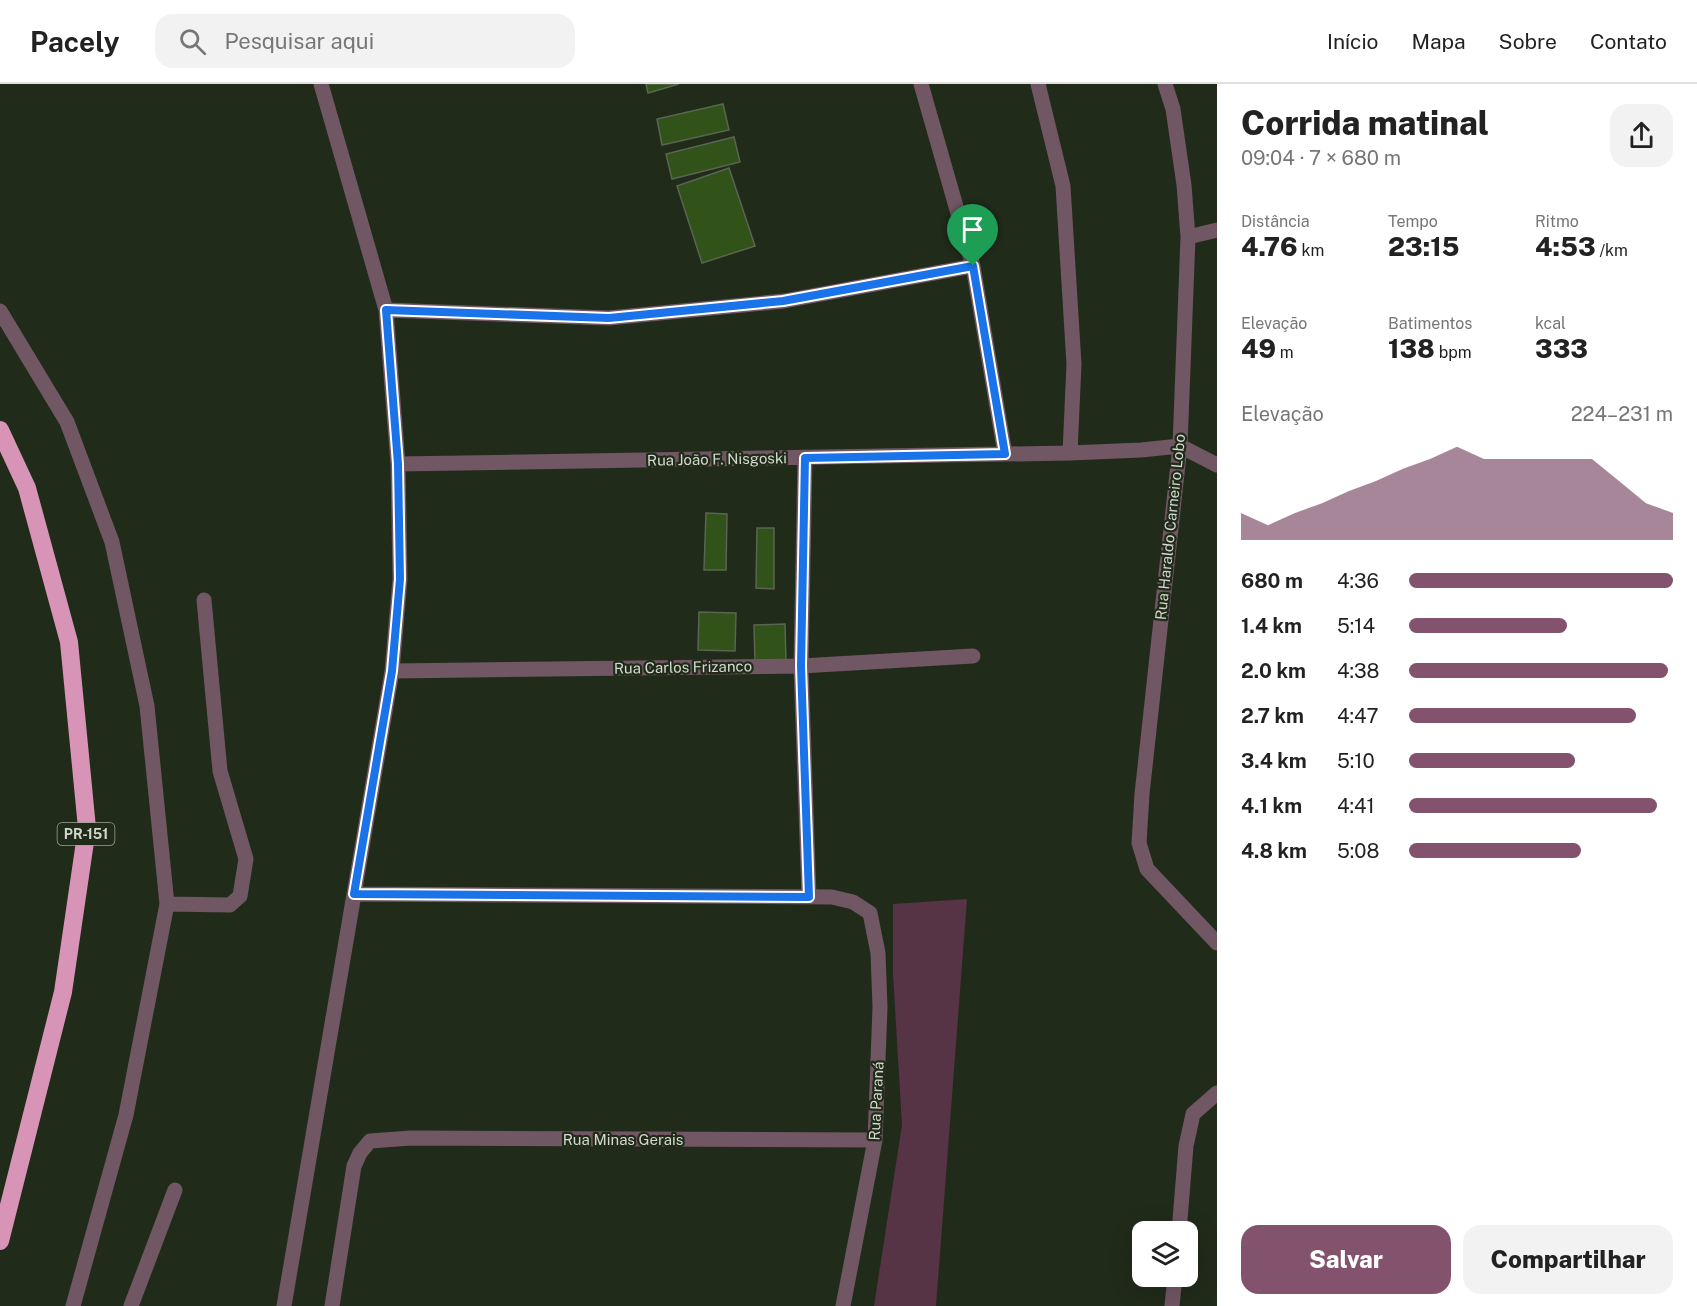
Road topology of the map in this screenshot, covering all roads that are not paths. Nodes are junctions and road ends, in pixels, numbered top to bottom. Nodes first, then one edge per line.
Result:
1 (321, 84) edge
2 (921, 84) edge
3 (1038, 84) edge
4 (1166, 84) edge
5 (1217, 230) edge
6 (1188, 237) junction
7 (973, 266) junction
8 (386, 310) junction
9 (0, 311) edge
10 (0, 430) edge
11 (1180, 446) junction
12 (1070, 453) junction
13 (1005, 454) junction
14 (805, 458) junction
15 (398, 464) junction
16 (1217, 465) edge
17 (204, 600) dead end
18 (973, 656) dead end
19 (801, 666) junction
20 (392, 671) junction
21 (354, 894) junction
22 (809, 897) junction
23 (167, 904) junction
24 (1217, 943) edge
25 (1217, 1093) edge
26 (875, 1140) junction
27 (175, 1190) dead end
28 (1180, 1221) edge
29 (0, 1242) edge
30 (1174, 1287) edge
31 (73, 1306) edge
32 (130, 1306) edge
33 (284, 1306) edge
34 (332, 1306) edge
35 (843, 1306) edge
36 (1172, 1306) edge

1 - 8 street
2 - 7 street
3 - 12 street
4 - 6 street, Rua Haraldo Carneiro Lobo
5 - 6 street
6 - 11 street, Rua Haraldo Carneiro Lobo
7 - 8 street
7 - 13 street
8 - 15 street
9 - 23 street
10 - 29 highway, PR-151
11 - 12 street, Rua João F. Nisgoski
11 - 16 street
11 - 24 street, Rua Haraldo Carneiro Lobo
12 - 13 street, Rua João F. Nisgoski
13 - 14 street, Rua João F. Nisgoski
14 - 15 street, Rua João F. Nisgoski
14 - 19 street
15 - 20 street
17 - 23 street
18 - 19 street, Rua Carlos Frizanco
19 - 20 street, Rua Carlos Frizanco
19 - 22 street
20 - 21 street
21 - 22 street
21 - 33 street
22 - 26 street, Rua Paraná
23 - 31 street
25 - 28 street
26 - 34 street, Rua Minas Gerais
26 - 35 street, Rua Paraná
27 - 32 street
30 - 36 street

